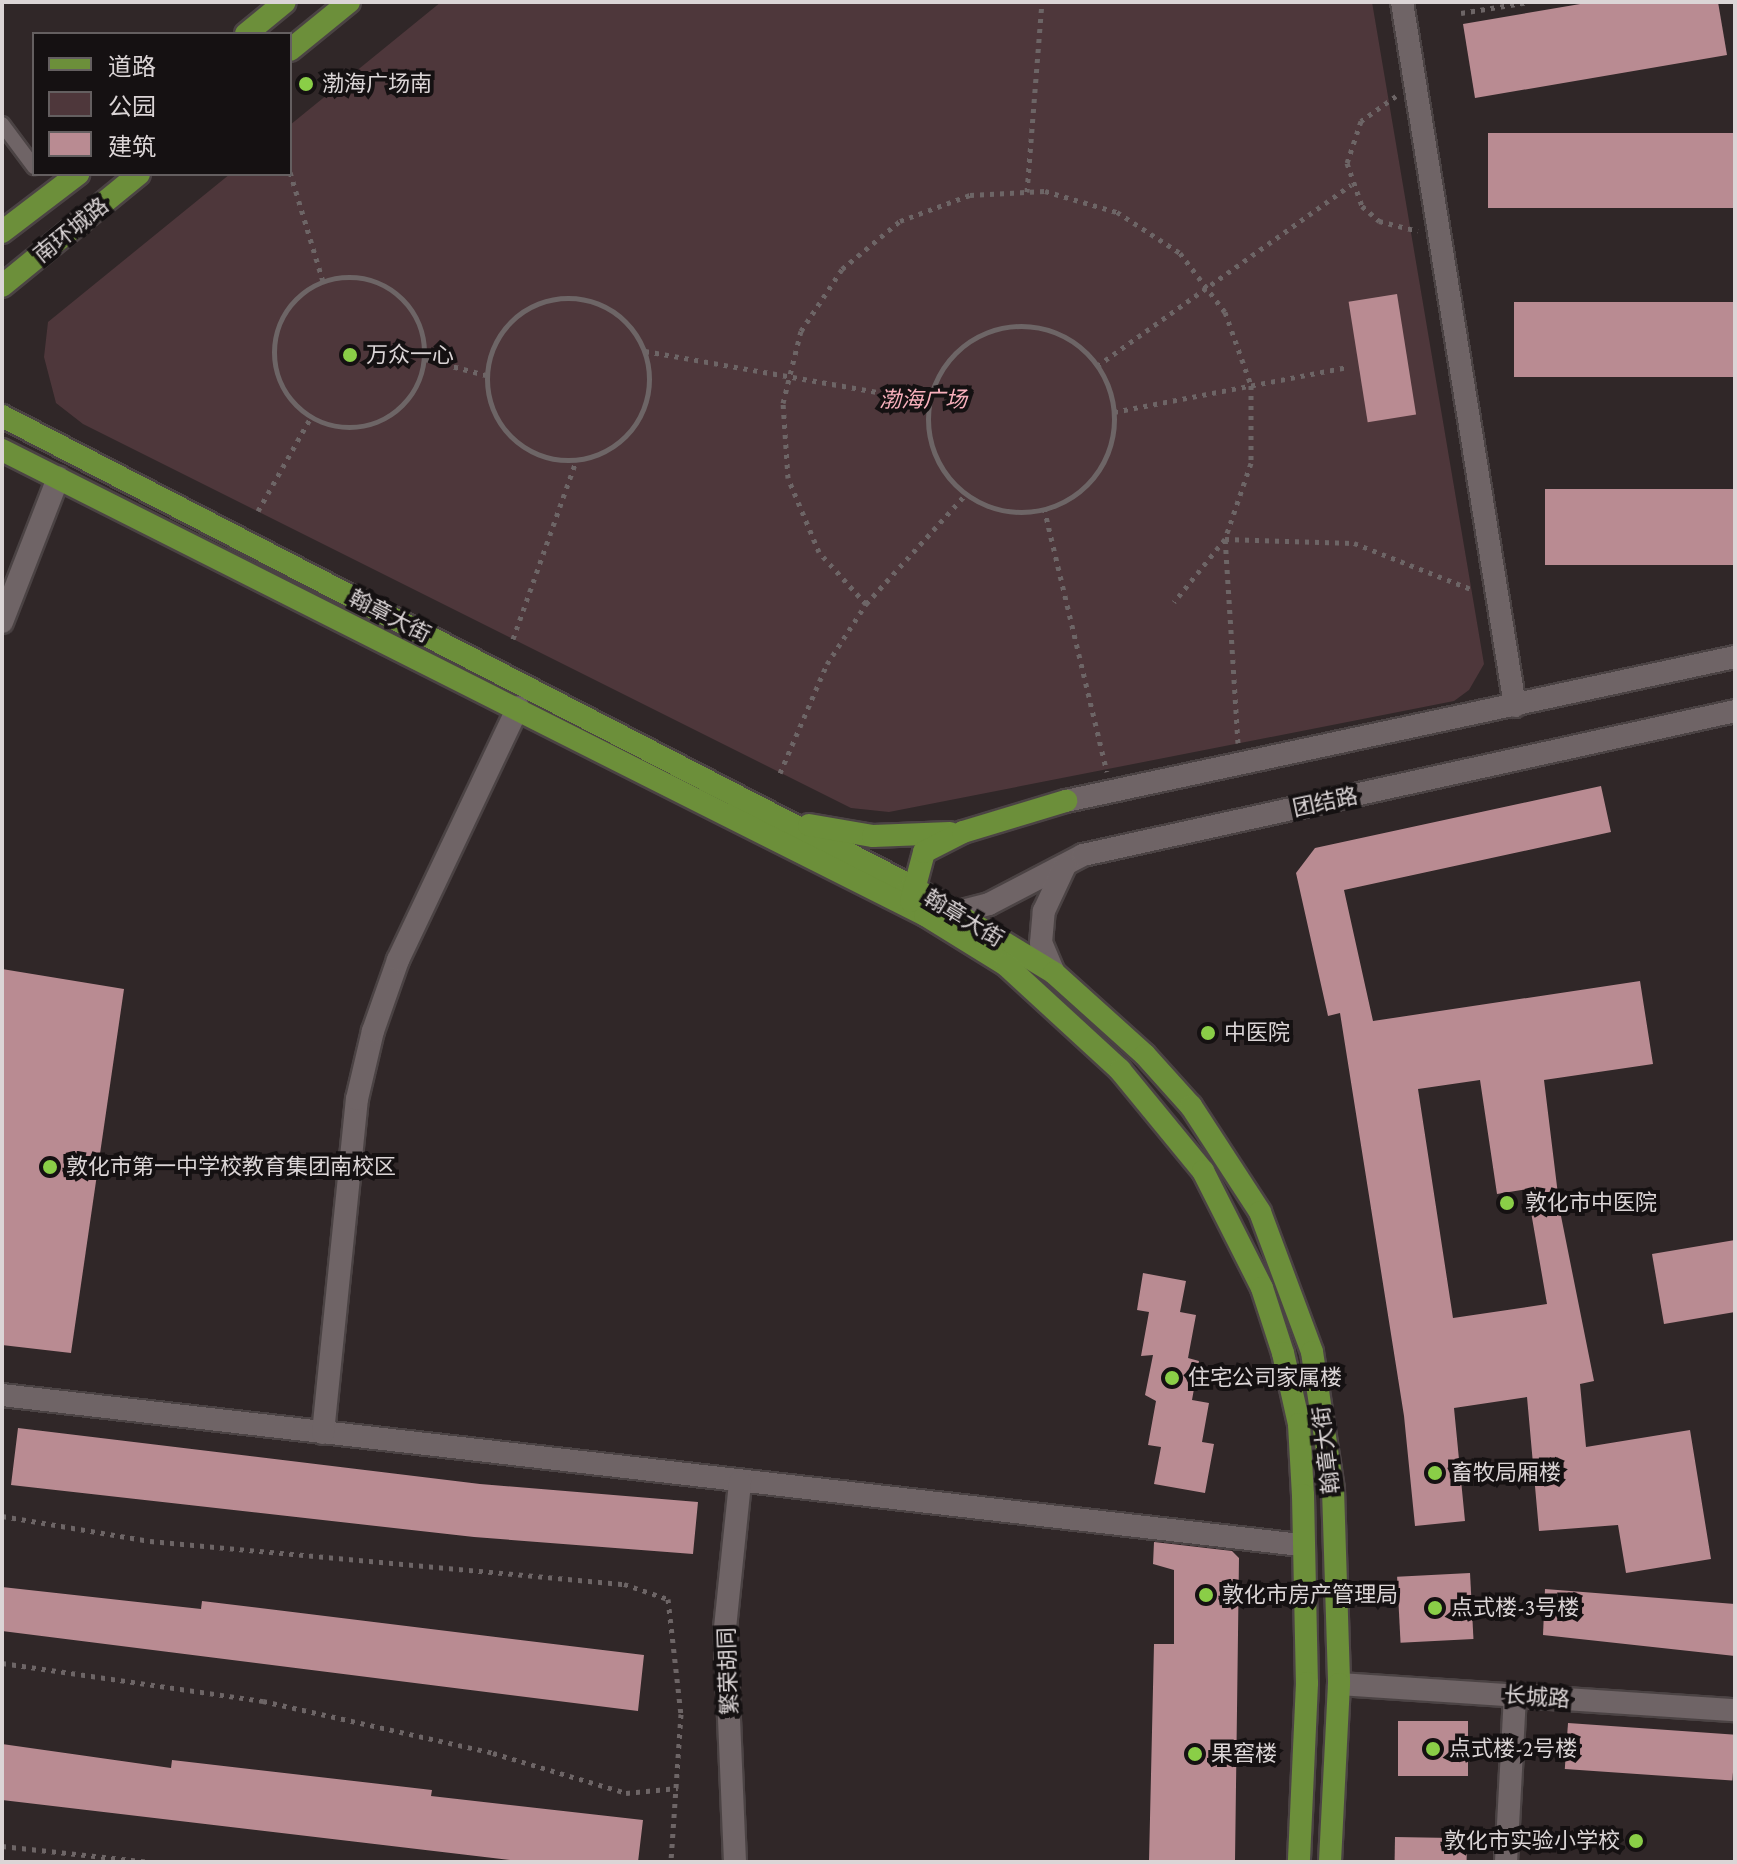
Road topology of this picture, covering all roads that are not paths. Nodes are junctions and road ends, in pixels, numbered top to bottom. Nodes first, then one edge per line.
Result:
1 (285, 2) edge
2 (349, 2) edge
3 (1402, 2) edge
4 (248, 32) edge
5 (292, 48) edge
6 (2, 124) edge
7 (32, 164) edge
8 (40, 176) edge
9 (76, 176) edge
10 (137, 176) edge
11 (54, 194) junction
12 (2, 232) edge
13 (2, 286) edge
14 (2, 416) edge
15 (2, 450) edge
16 (58, 478) junction
17 (2, 622) edge
18 (1735, 657) edge
19 (1515, 706) junction
20 (518, 707) junction
21 (1735, 711) edge
22 (1066, 801) joint
23 (788, 822) junction
24 (963, 832) junction
25 (1067, 864) junction
26 (916, 902) junction
27 (962, 915) junction
28 (1054, 973) junction
29 (2, 1395) edge
30 (323, 1433) junction
31 (740, 1482) junction
32 (1301, 1545) junction
33 (1339, 1684) junction
34 (1515, 1696) junction
35 (1735, 1710) edge
36 (735, 1862) edge
37 (1299, 1862) edge
38 (1330, 1862) edge
39 (1506, 1862) edge

1 - 4 main road
2 - 5 main road
3 - 19 street
6 - 7 lane
8 - 11 lane
9 - 11 main road, 南环城路
10 - 13 main road, 南环城路
11 - 12 main road, 南环城路
14 - 23 main road, 翰章大街
15 - 16 main road, 翰章大街
16 - 17 street
16 - 20 main road, 翰章大街
18 - 19 street
19 - 22 street
20 - 26 main road, 翰章大街
20 - 30 street
21 - 25 street, 团结路
22 - 24 main road
23 - 24 main road
23 - 26 main road, 翰章大街
24 - 26 main road
25 - 27 street, 团结路
25 - 28 street
26 - 27 street, 团结路
26 - 27 main road, 翰章大街
26 - 32 main road, 翰章大街
27 - 28 main road, 翰章大街
28 - 33 main road, 翰章大街
29 - 30 street
30 - 31 street
31 - 32 street
31 - 36 street, 繁荣胡同
32 - 37 main road, 翰章大街
33 - 34 street, 长城路
33 - 38 main road, 翰章大街
34 - 35 street, 长城路
34 - 39 street

